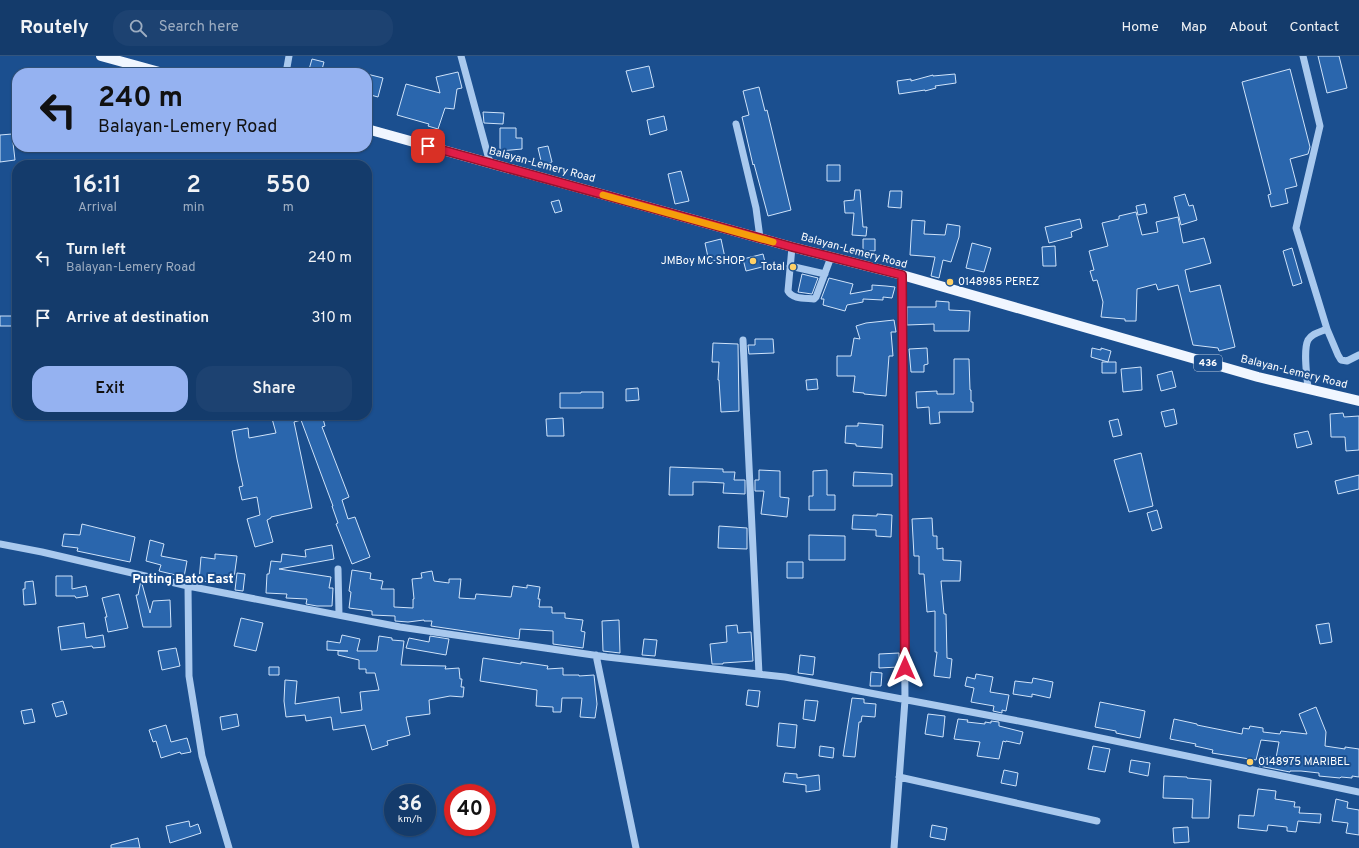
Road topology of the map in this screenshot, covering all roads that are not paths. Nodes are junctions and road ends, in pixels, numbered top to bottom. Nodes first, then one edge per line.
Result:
1 (101, 56) edge
2 (289, 56) edge
3 (461, 56) edge
4 (1303, 56) edge
5 (145, 68) edge
6 (287, 68) edge
7 (736, 124) dead end
8 (372, 130) edge
9 (490, 163) junction
10 (760, 238) junction
11 (792, 247) junction
12 (831, 257) junction
13 (790, 266) junction
14 (825, 274) junction
15 (902, 275) junction
16 (1327, 330) junction
17 (743, 340) dead end
18 (1359, 355) edge
19 (1308, 388) junction
20 (1359, 401) edge
21 (0, 544) edge
22 (338, 569) dead end
23 (188, 586) junction
24 (339, 616) junction
25 (596, 656) junction
26 (759, 674) junction
27 (905, 700) junction
28 (899, 777) junction
29 (1359, 792) edge
30 (1096, 821) dead end
31 (229, 848) edge
32 (636, 848) edge
33 (894, 848) edge

1 - 5 main road
2 - 6 street
3 - 9 street
4 - 16 street
7 - 10 street
8 - 9 main road, Balayan-Lemery Road / 436
9 - 10 main road, Balayan-Lemery Road / 436
10 - 11 main road, Balayan-Lemery Road / 436
11 - 12 main road, Balayan-Lemery Road / 436
11 - 13 street
12 - 14 street
12 - 15 main road, Balayan-Lemery Road / 436
13 - 14 street
13 - 14 street
15 - 19 main road, Balayan-Lemery Road / 436
15 - 27 street
16 - 18 street
16 - 19 street
17 - 26 street
19 - 20 main road, Balayan-Lemery Road / 436
21 - 23 street
22 - 24 street
23 - 24 street
23 - 31 street
24 - 25 street
25 - 26 street
25 - 32 street
26 - 27 street
27 - 28 street
27 - 29 street
28 - 30 street
28 - 33 street

